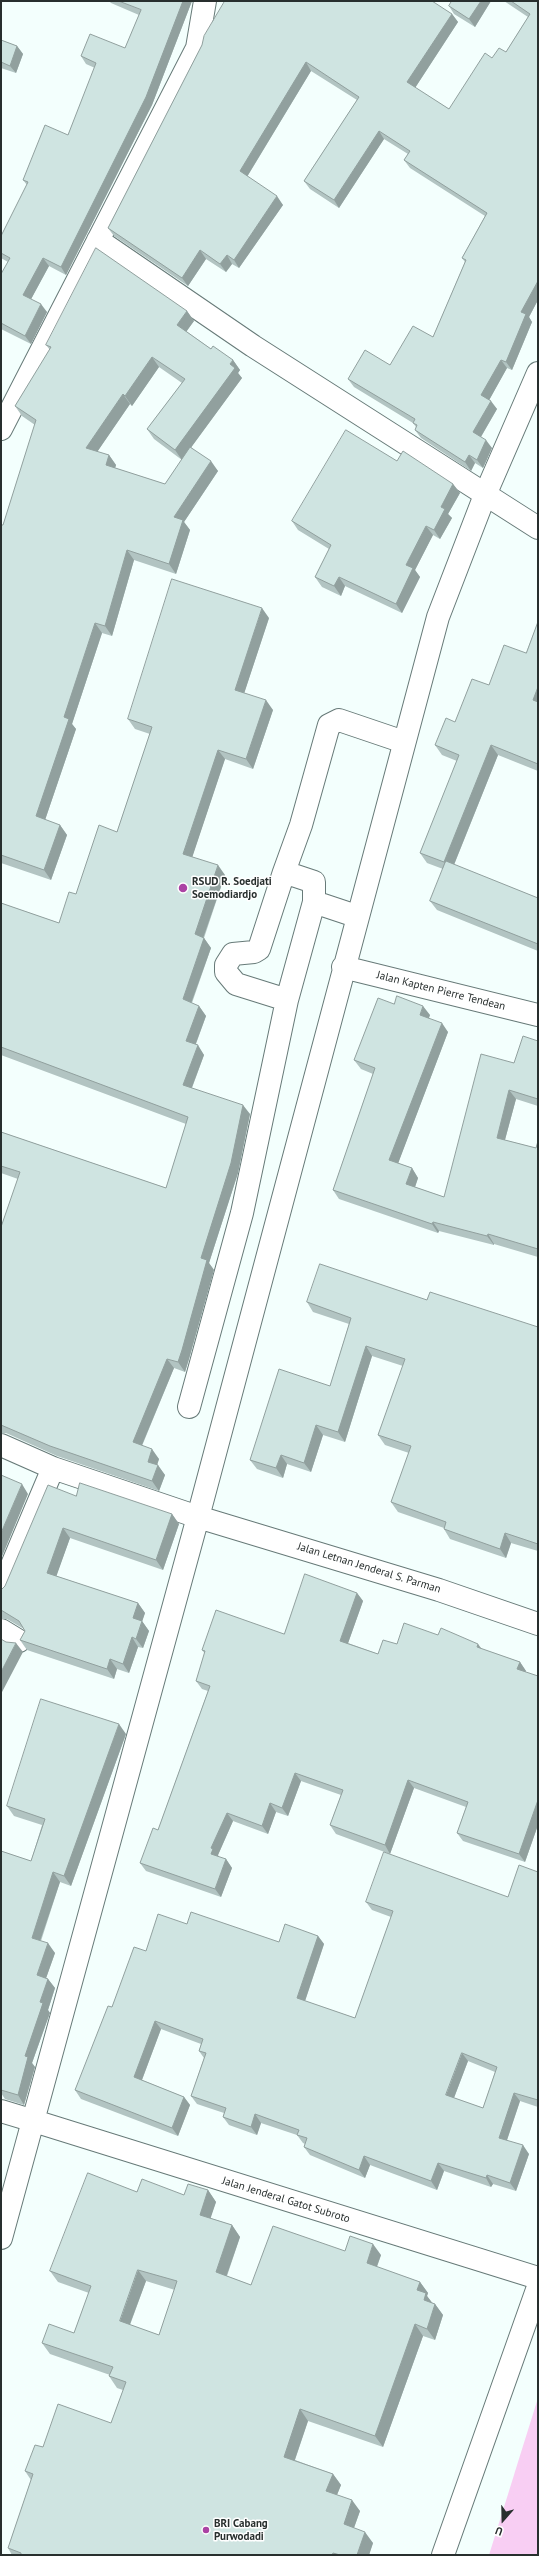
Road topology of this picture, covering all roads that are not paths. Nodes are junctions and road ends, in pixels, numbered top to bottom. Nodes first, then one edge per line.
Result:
1 (205, 1) edge
2 (98, 240) junction
3 (538, 373) edge
4 (1, 429) edge
5 (485, 495) junction
6 (538, 528) edge
7 (404, 742) junction
8 (284, 872) junction
9 (314, 902) junction
10 (356, 916) junction
11 (343, 967) junction
12 (287, 1000) junction
13 (538, 1015) edge
14 (189, 1407) dead end
15 (1, 1445) edge
16 (53, 1468) junction
17 (198, 1517) junction
18 (1, 1590) edge
19 (538, 1624) edge
20 (1, 2111) edge
21 (34, 2121) junction
22 (1, 2238) edge
23 (538, 2278) edge
24 (538, 2287) edge
25 (443, 2555) edge

1 - 2 main road
2 - 4 main road
2 - 5 main road
3 - 5 main road
5 - 6 main road
5 - 7 main road
7 - 8 main road
7 - 10 main road
8 - 9 main road
8 - 12 main road
9 - 10 main road
9 - 12 main road
10 - 11 main road
11 - 13 main road, Jalan Kapten Pierre Tendean
11 - 17 main road
12 - 14 main road
15 - 16 main road, Jalan Letnan Jenderal S. Parman
16 - 17 main road, Jalan Letnan Jenderal S. Parman
16 - 18 main road
17 - 19 main road, Jalan Letnan Jenderal S. Parman
17 - 21 main road
20 - 21 main road, Jalan Jenderal Gatot Subroto
21 - 22 main road
21 - 23 main road, Jalan Jenderal Gatot Subroto
24 - 25 main road

